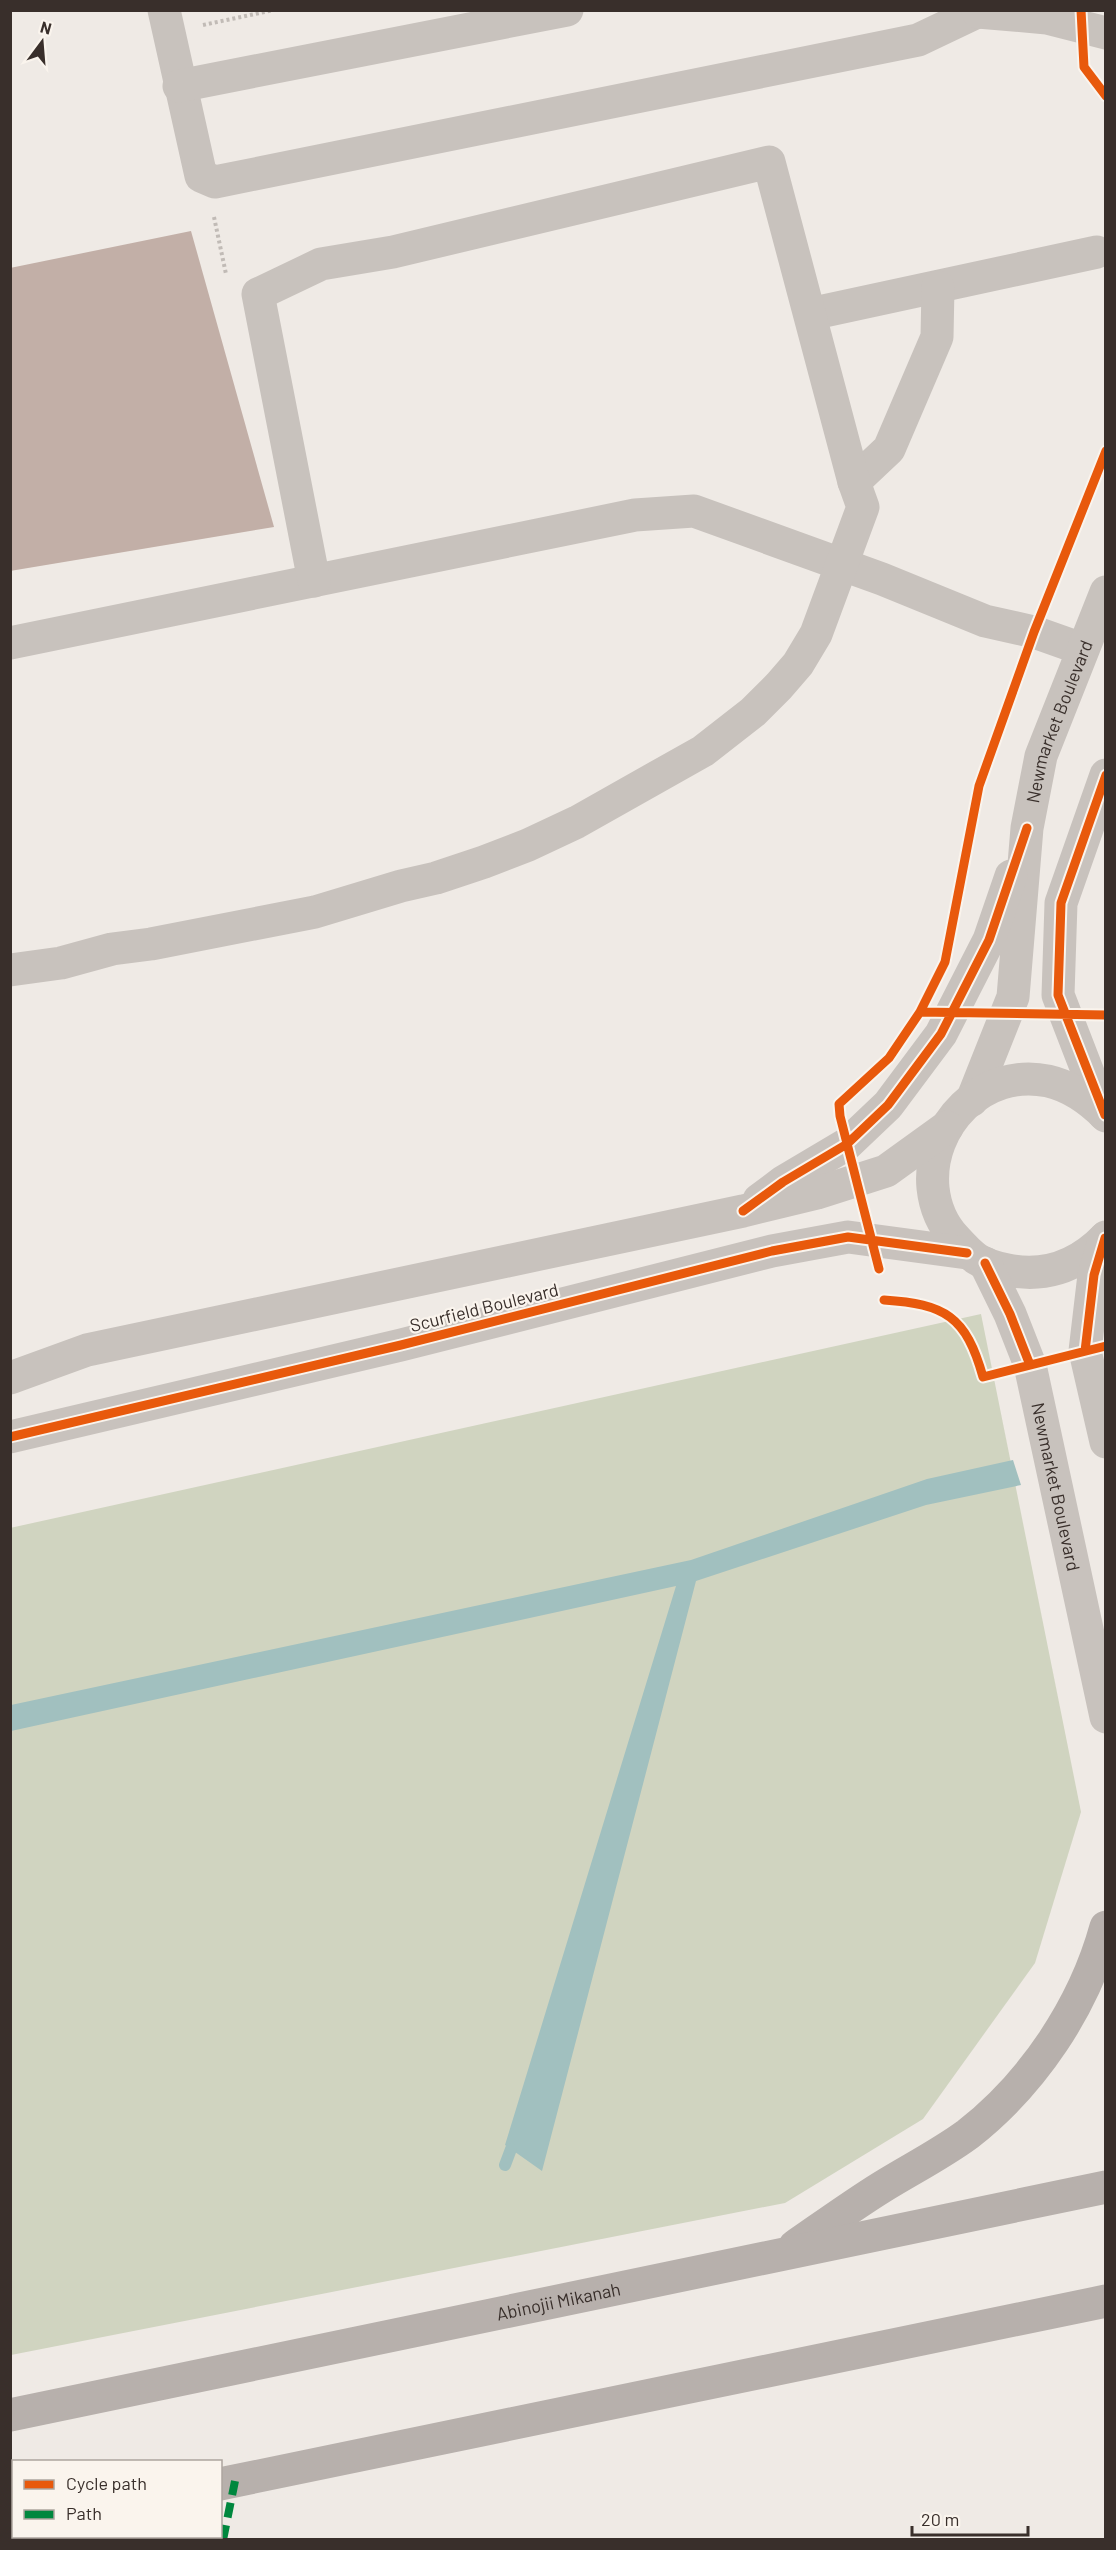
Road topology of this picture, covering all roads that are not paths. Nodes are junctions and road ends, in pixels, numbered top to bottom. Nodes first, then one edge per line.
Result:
1 (164, 10) edge
2 (567, 10) edge
3 (979, 11) edge
4 (1106, 33) edge
5 (179, 86) junction
6 (1097, 252) dead end
7 (938, 287) junction
8 (810, 314) junction
9 (854, 482) junction
10 (843, 565) junction
11 (314, 580) junction
12 (1106, 592) edge
13 (10, 643) edge
14 (1082, 649) junction
15 (1106, 776) edge
16 (1027, 828) junction
17 (10, 970) edge
18 (972, 1100) junction
19 (1105, 1116) edge
20 (947, 1126) junction
21 (743, 1211) junction
22 (1105, 1237) edge
23 (976, 1258) junction
24 (10, 1378) edge
25 (10, 1437) edge
26 (1106, 1442) edge
27 (1106, 1717) edge
28 (1106, 1927) edge
29 (1106, 2187) edge
30 (784, 2254) junction
31 (1106, 2301) edge
32 (10, 2415) edge
33 (222, 2484) edge

1 - 5 street
2 - 5 street
3 - 4 street
3 - 5 street
6 - 7 street
7 - 8 street
7 - 9 street
8 - 9 street
8 - 11 street
9 - 10 street
10 - 11 street
10 - 14 street
10 - 17 street
11 - 13 street
12 - 14 street, Newmarket Boulevard
14 - 16 street, Newmarket Boulevard
15 - 19 street
16 - 18 street, Newmarket Boulevard
16 - 21 street
18 - 19 street
18 - 20 street
20 - 21 street, Scurfield Boulevard
20 - 23 street, Newmarket Boulevard
21 - 24 street, Scurfield Boulevard
22 - 23 street, Scurfield Boulevard
22 - 26 street
23 - 25 street, Scurfield Boulevard
23 - 27 street, Newmarket Boulevard
28 - 30 main road
29 - 30 main road, Abinojii Mikanah
30 - 32 main road, Abinojii Mikanah
31 - 33 main road

